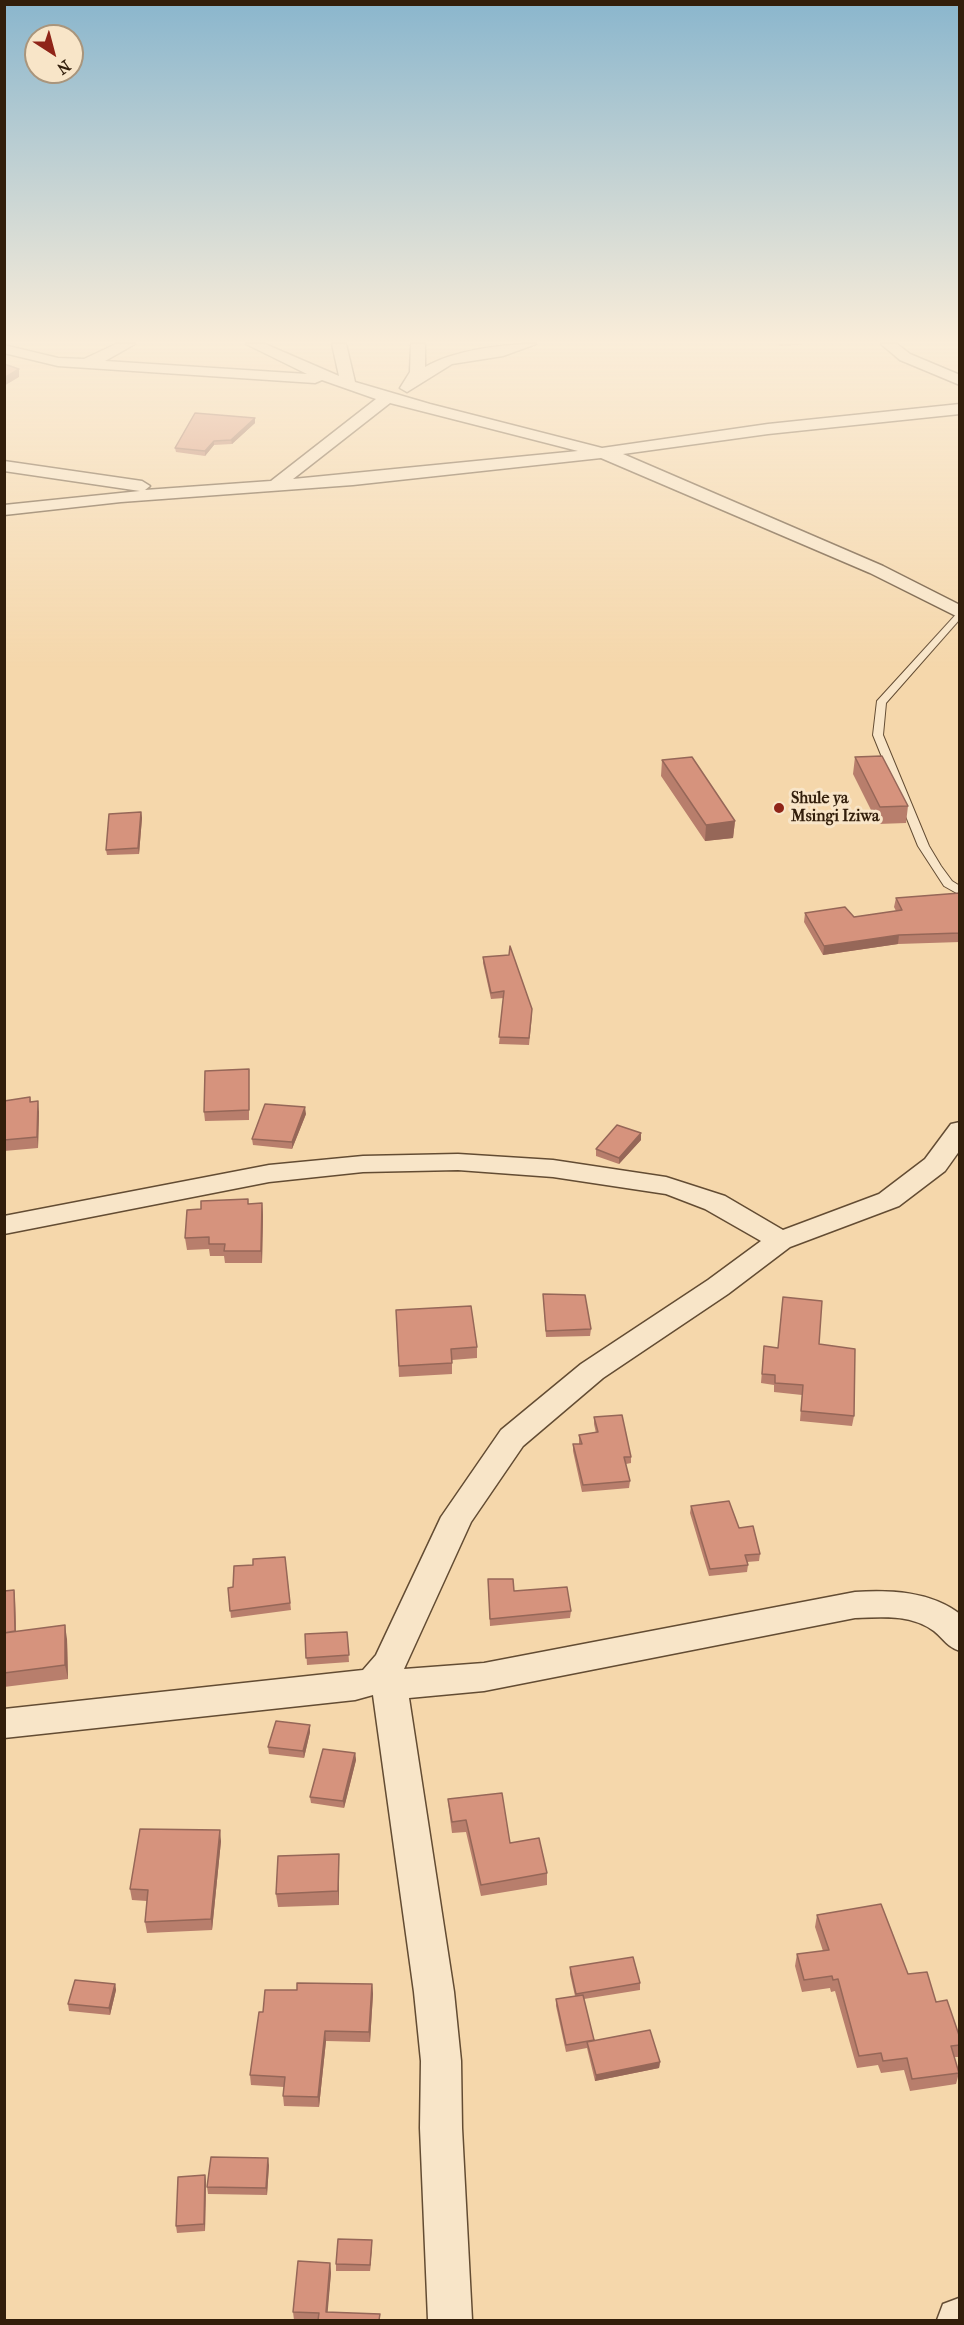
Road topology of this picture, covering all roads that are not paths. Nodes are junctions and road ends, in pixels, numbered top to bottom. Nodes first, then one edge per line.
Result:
1 (320, 452) edge
2 (607, 452) edge
3 (604, 453) junction
4 (4, 466) edge
5 (276, 486) junction
6 (178, 492) junction
7 (4, 510) edge
8 (960, 613) edge
9 (960, 892) edge
10 (960, 1130) edge
11 (4, 1225) edge
12 (780, 1241) junction
13 (960, 1638) edge
14 (381, 1682) junction
15 (4, 1724) edge
16 (450, 2320) edge

1 - 5 street
2 - 3 street
3 - 5 street
3 - 8 street
4 - 6 street
5 - 6 street
6 - 7 street
8 - 9 lane
10 - 12 street
11 - 12 street
12 - 14 street
13 - 14 street
14 - 15 street
14 - 16 street

